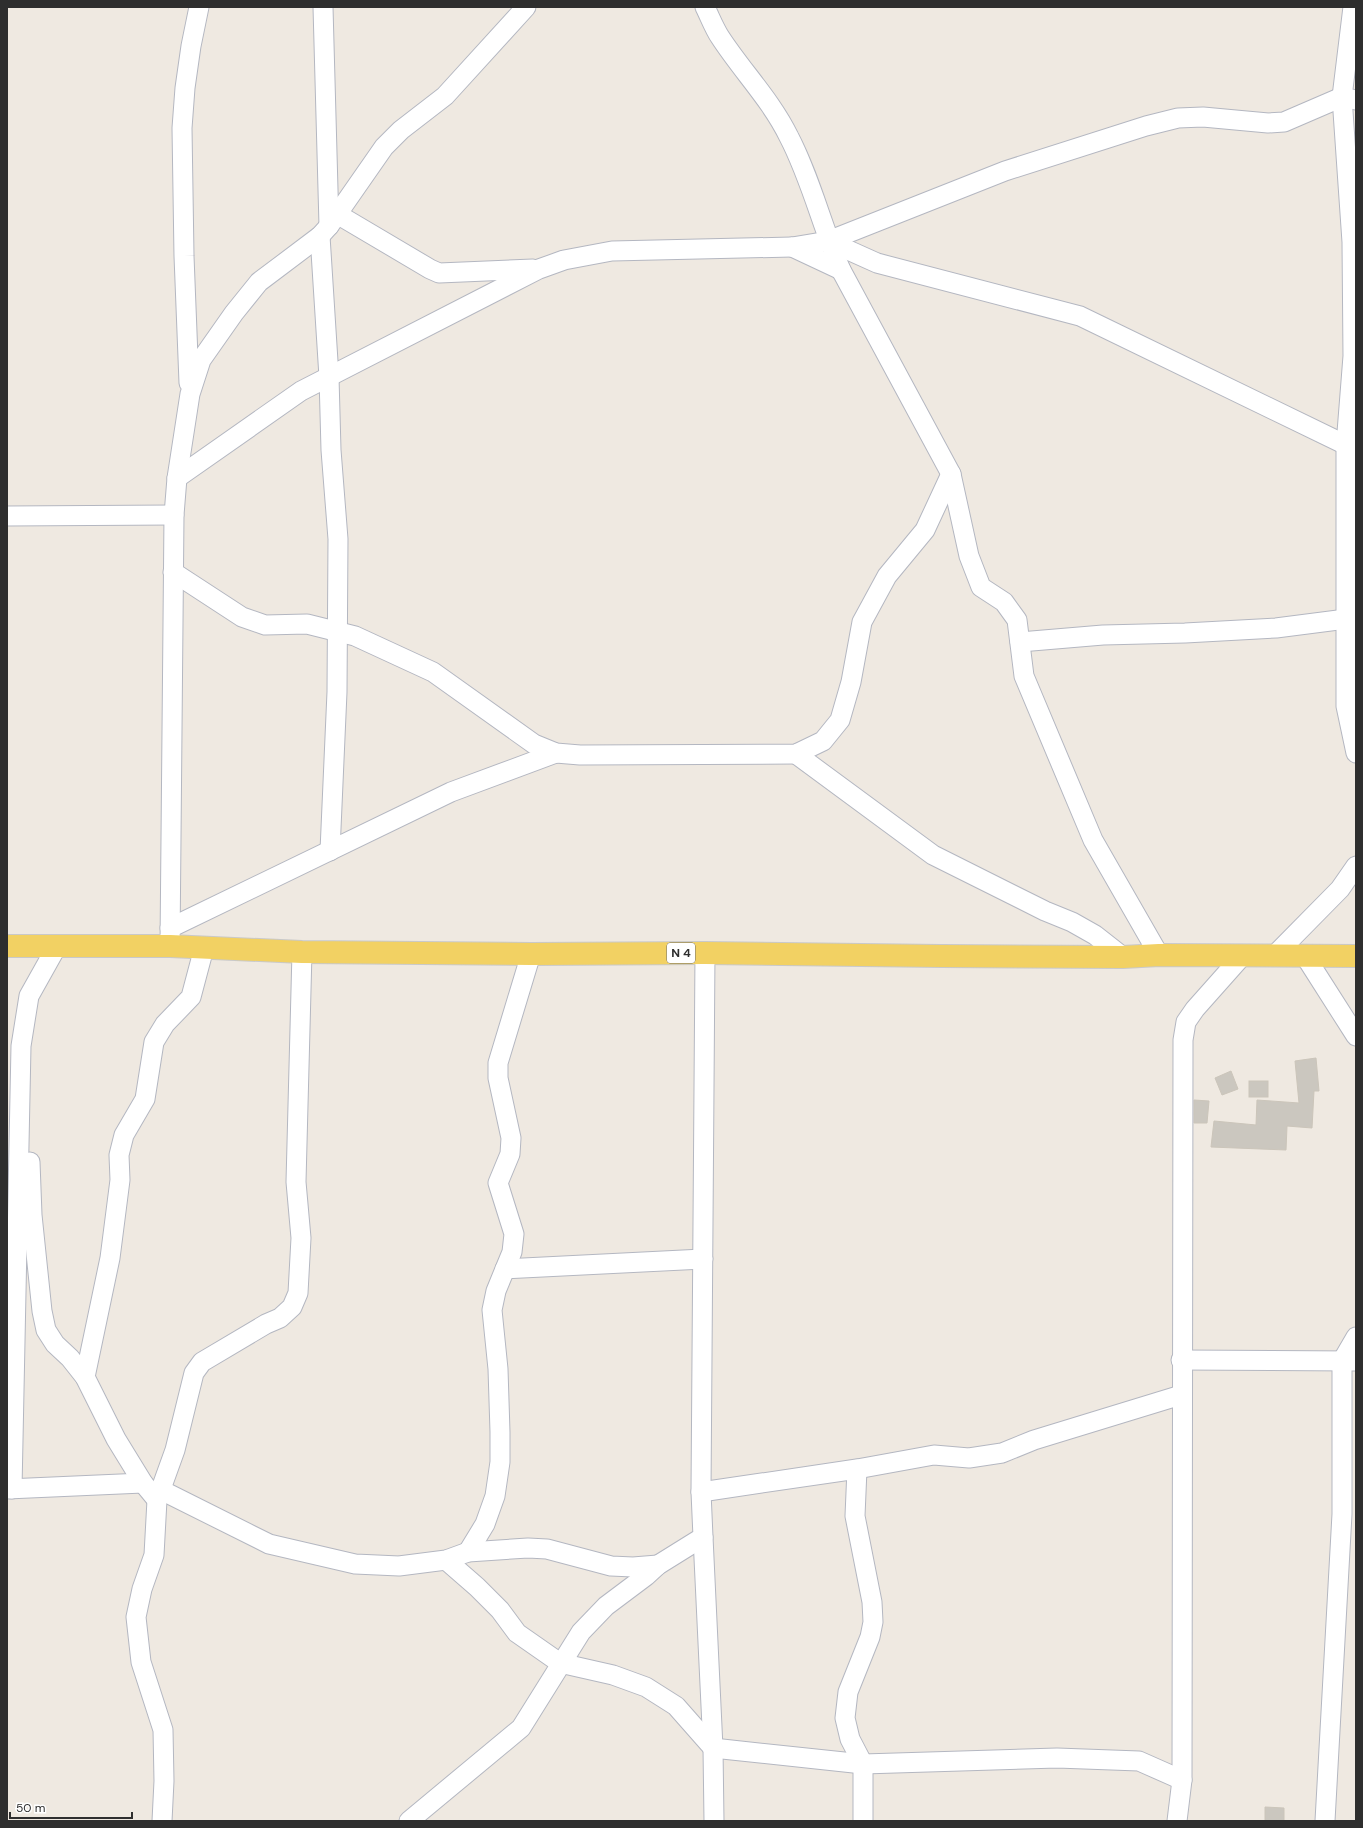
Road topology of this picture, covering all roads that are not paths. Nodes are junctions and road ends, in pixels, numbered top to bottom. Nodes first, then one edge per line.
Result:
1 (199, 7) edge
2 (322, 7) edge
3 (526, 7) edge
4 (705, 7) edge
5 (1353, 7) edge
6 (1349, 98) edge
7 (329, 225) junction
8 (828, 240) junction
9 (792, 247) junction
10 (539, 269) junction
11 (842, 270) junction
12 (329, 377) junction
13 (190, 394) junction
14 (1351, 448) edge
15 (951, 474) junction
16 (177, 478) junction
17 (174, 515) junction
18 (7, 516) edge
19 (173, 572) junction
20 (1346, 619) junction
21 (337, 631) junction
22 (1020, 642) junction
23 (556, 753) junction
24 (1356, 753) edge
25 (796, 754) junction
26 (330, 851) junction
27 (1356, 866) edge
28 (170, 937) junction
29 (7, 946) edge
30 (57, 946) junction
31 (204, 948) junction
32 (302, 952) junction
33 (705, 953) junction
34 (531, 954) junction
35 (1159, 955) junction
36 (1243, 955) junction
37 (1275, 955) junction
38 (1305, 956) junction
39 (1356, 956) edge
40 (1123, 957) junction
41 (1356, 1036) edge
42 (21, 1062) junction
43 (703, 1260) junction
44 (505, 1269) junction
45 (1356, 1337) edge
46 (1181, 1360) junction
47 (1349, 1361) edge
48 (85, 1377) junction
49 (1181, 1394) junction
50 (857, 1469) junction
51 (143, 1483) junction
52 (9, 1489) edge
53 (702, 1492) junction
54 (159, 1495) junction
55 (1349, 1514) edge
56 (703, 1537) junction
57 (468, 1552) junction
58 (446, 1560) junction
59 (658, 1565) junction
60 (560, 1663) junction
61 (713, 1748) junction
62 (864, 1764) junction
63 (1182, 1780) junction
64 (162, 1821) edge
65 (409, 1821) edge
66 (714, 1821) edge
67 (863, 1821) edge
68 (1178, 1821) edge
69 (1325, 1821) edge

1 - 13 street
2 - 7 street
3 - 7 street
4 - 8 street
5 - 6 street
6 - 8 street
6 - 14 street
7 - 10 street
7 - 12 street
7 - 13 street
8 - 9 street
8 - 11 street
8 - 14 street
9 - 10 street
9 - 11 street
10 - 12 street
11 - 15 street
12 - 16 street
12 - 21 street
13 - 16 street
14 - 20 street
15 - 22 street
15 - 25 street
16 - 17 street
17 - 18 street
17 - 19 street
19 - 21 street
19 - 28 street
20 - 22 street
20 - 24 street
21 - 23 street
21 - 26 street
22 - 35 street
23 - 25 street
23 - 26 street
25 - 40 street
26 - 28 street
27 - 37 street
28 - 30 main road, N 4
28 - 31 main road, N 4
29 - 30 main road, N 4
30 - 42 street
31 - 32 main road, N 4
31 - 48 street
32 - 34 main road, N 4
32 - 54 street
33 - 34 main road, N 4
33 - 40 main road, N 4
33 - 43 street
34 - 44 street
35 - 36 main road, N 4
35 - 40 main road, N 4
36 - 37 main road, N 4
36 - 46 street
37 - 38 main road, N 4
38 - 39 main road, N 4
38 - 41 street
42 - 48 street
42 - 52 street
43 - 44 street
43 - 53 street
44 - 57 street
45 - 47 street
46 - 47 street
46 - 49 street
47 - 55 street
48 - 51 street
49 - 50 street
49 - 63 street
50 - 53 street
50 - 62 street
51 - 52 street
51 - 54 street
53 - 56 street
54 - 58 street
54 - 64 street
55 - 69 street
56 - 59 street
56 - 61 street
57 - 58 street
57 - 59 street
58 - 60 street
59 - 60 street
60 - 61 street
60 - 65 street
61 - 62 street
61 - 66 street
62 - 63 street
62 - 67 street
63 - 68 street

